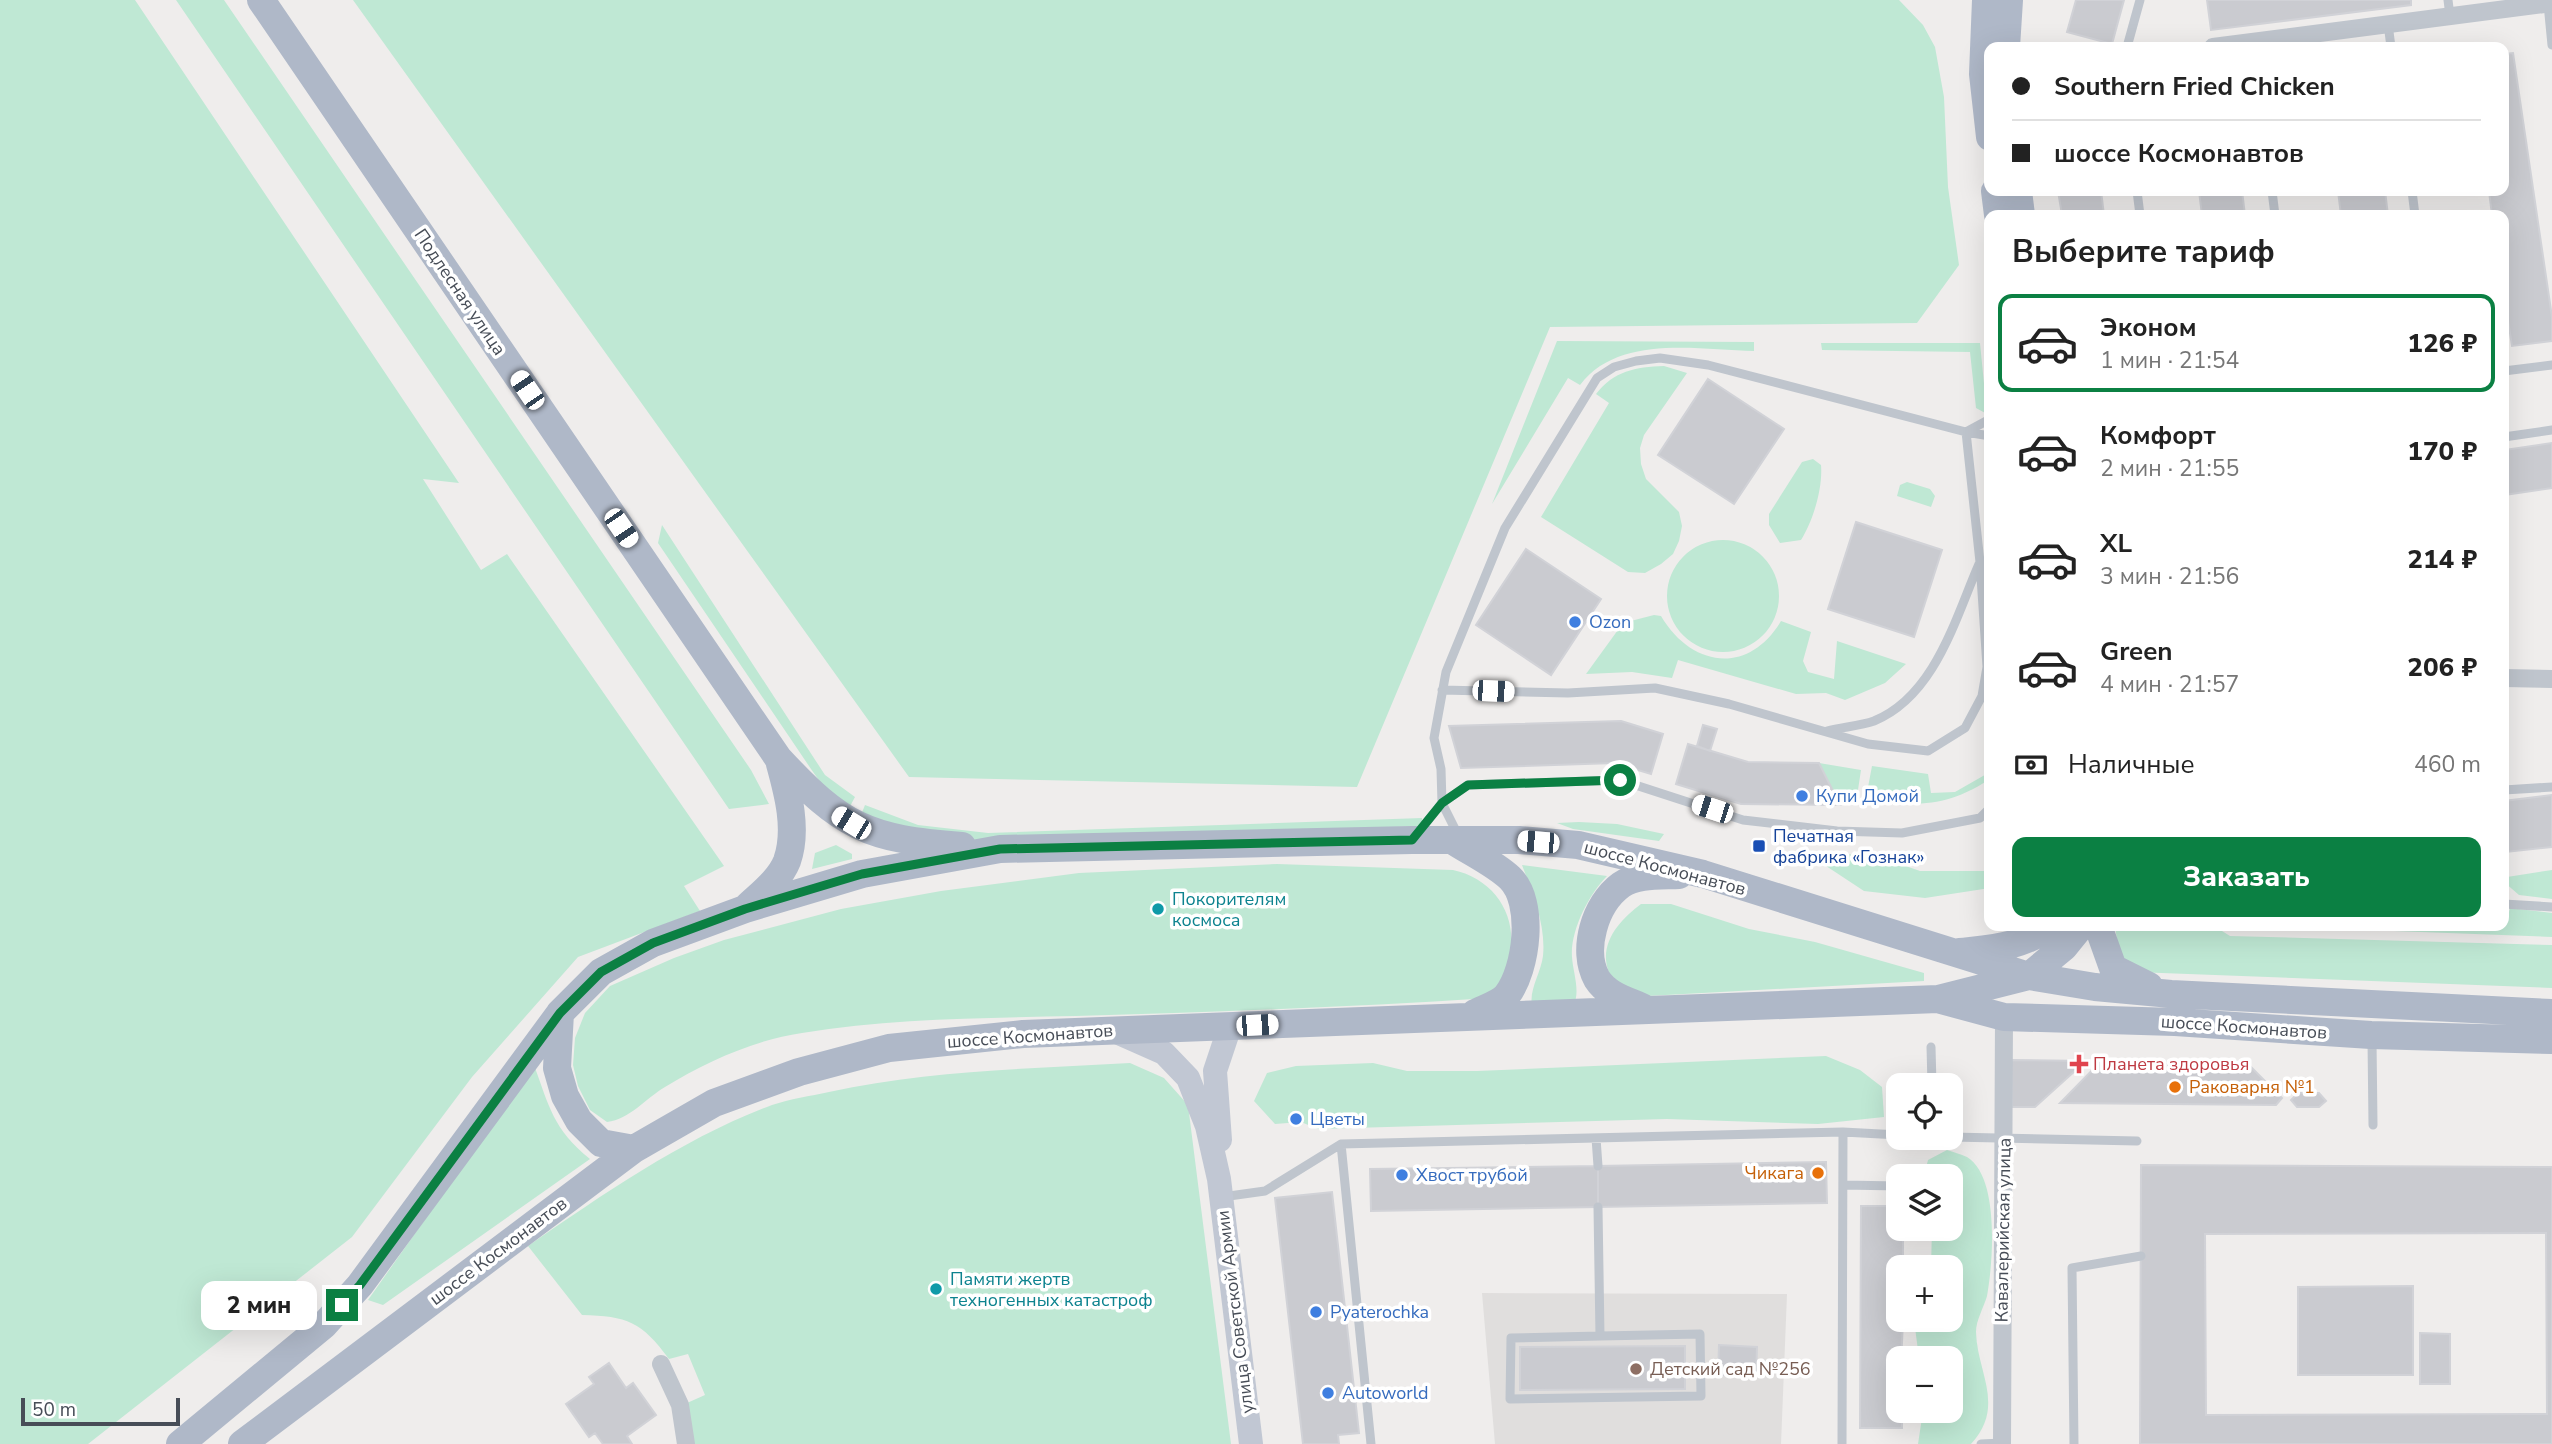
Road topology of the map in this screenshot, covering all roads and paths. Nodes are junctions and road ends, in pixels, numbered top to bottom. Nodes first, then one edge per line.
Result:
1 (261, 0) edge
2 (1986, 0) edge
3 (2009, 0) edge
4 (2140, 0) edge
5 (2550, 4) edge
6 (2449, 8) edge
7 (2388, 24) junction
8 (1987, 42) edge
9 (2007, 42) edge
10 (2128, 42) edge
11 (2272, 42) edge
12 (2391, 42) edge
13 (2552, 45) edge
14 (2552, 365) edge
15 (2509, 370) edge
16 (1984, 422) edge
17 (2552, 429) edge
18 (1966, 432) junction
19 (1984, 435) edge
20 (2509, 436) edge
21 (1980, 562) junction
22 (1984, 622) edge
23 (2509, 678) edge
24 (2552, 680) edge
25 (1984, 684) edge
26 (1443, 690) junction
27 (1825, 731) junction
28 (778, 758) junction
29 (2552, 786) edge
30 (2509, 790) edge
31 (1442, 803) junction
32 (1984, 814) edge
33 (1412, 840) junction
34 (1456, 840) junction
35 (1000, 849) junction
36 (1703, 874) junction
37 (2509, 904) edge
38 (2552, 907) edge
39 (745, 909) junction
40 (2043, 931) edge
41 (2077, 931) edge
42 (2100, 931) edge
43 (1950, 953) junction
44 (2029, 976) junction
45 (2171, 994) junction
46 (1938, 999) junction
47 (1650, 1011) junction
48 (560, 1013) junction
49 (2552, 1013) edge
50 (1473, 1015) junction
51 (2004, 1017) junction
52 (1230, 1026) junction
53 (1112, 1030) junction
54 (2371, 1035) junction
55 (2552, 1040) edge
56 (1931, 1047) dead end
57 (1932, 1073) edge
58 (2374, 1125) dead end
59 (1843, 1132) junction
60 (1886, 1134) edge
61 (1963, 1137) edge
62 (1596, 1138) junction
63 (2004, 1139) junction
64 (2137, 1141) dead end
65 (1341, 1144) junction
66 (634, 1149) junction
67 (1598, 1166) dead end
68 (1843, 1185) junction
69 (1886, 1186) edge
70 (1220, 1188) junction
71 (1598, 1207) dead end
72 (2141, 1256) dead end
73 (1600, 1336) junction
74 (661, 1364) dead end
75 (180, 1444) edge
76 (242, 1444) edge
77 (686, 1444) edge
78 (1251, 1444) edge
79 (1371, 1444) edge
80 (1842, 1444) edge
81 (1981, 1444) edge
82 (2001, 1444) edge
83 (2074, 1444) edge

1 - 28 main road, Подлесная улица
2 - 8 main road
3 - 9 main road
4 - 10 lane
5 - 6 street
5 - 13 lane
6 - 7 street
7 - 11 street
7 - 12 lane
14 - 15 lane
16 - 18 lane
17 - 20 lane
18 - 19 lane
18 - 21 lane
18 - 26 lane
21 - 22 lane
21 - 27 lane
23 - 24 street
25 - 27 lane
26 - 27 lane
26 - 31 lane
28 - 35 main road
28 - 39 main road
29 - 30 lane
31 - 32 lane
31 - 33 lane
31 - 34 lane
33 - 34 main road, шоссе Космонавтов
33 - 35 main road, шоссе Космонавтов
34 - 36 main road, шоссе Космонавтов
34 - 50 main road
35 - 39 main road, шоссе Космонавтов
36 - 43 main road, шоссе Космонавтов
36 - 47 main road
37 - 38 lane
39 - 48 main road, шоссе Космонавтов
40 - 43 main road
41 - 44 main road
42 - 45 main road
43 - 44 main road, шоссе Космонавтов
44 - 45 main road, шоссе Космонавтов
44 - 46 main road, шоссе Космонавтов
45 - 49 main road, шоссе Космонавтов
46 - 47 main road, шоссе Космонавтов
46 - 51 main road, шоссе Космонавтов
47 - 50 main road, шоссе Космонавтов
48 - 66 main road
48 - 75 main road, шоссе Космонавтов
50 - 52 main road, шоссе Космонавтов
51 - 54 main road, шоссе Космонавтов
51 - 63 street, Кавалерийская улица
52 - 53 main road, шоссе Космонавтов
52 - 70 street, улица Советской Армии
53 - 66 main road, шоссе Космонавтов
53 - 70 street, улица Советской Армии
54 - 55 main road, шоссе Космонавтов
54 - 58 lane
56 - 57 lane
59 - 60 lane
59 - 62 lane
59 - 68 lane
61 - 63 lane
62 - 65 lane
62 - 67 lane
63 - 64 lane
63 - 82 street, Кавалерийская улица
65 - 70 lane
65 - 79 lane
66 - 76 main road, шоссе Космонавтов
68 - 69 lane
68 - 80 lane
70 - 78 street, улица Советской Армии
71 - 73 lane
72 - 83 lane
73 - 73 lane
74 - 77 street
81 - 82 lane

